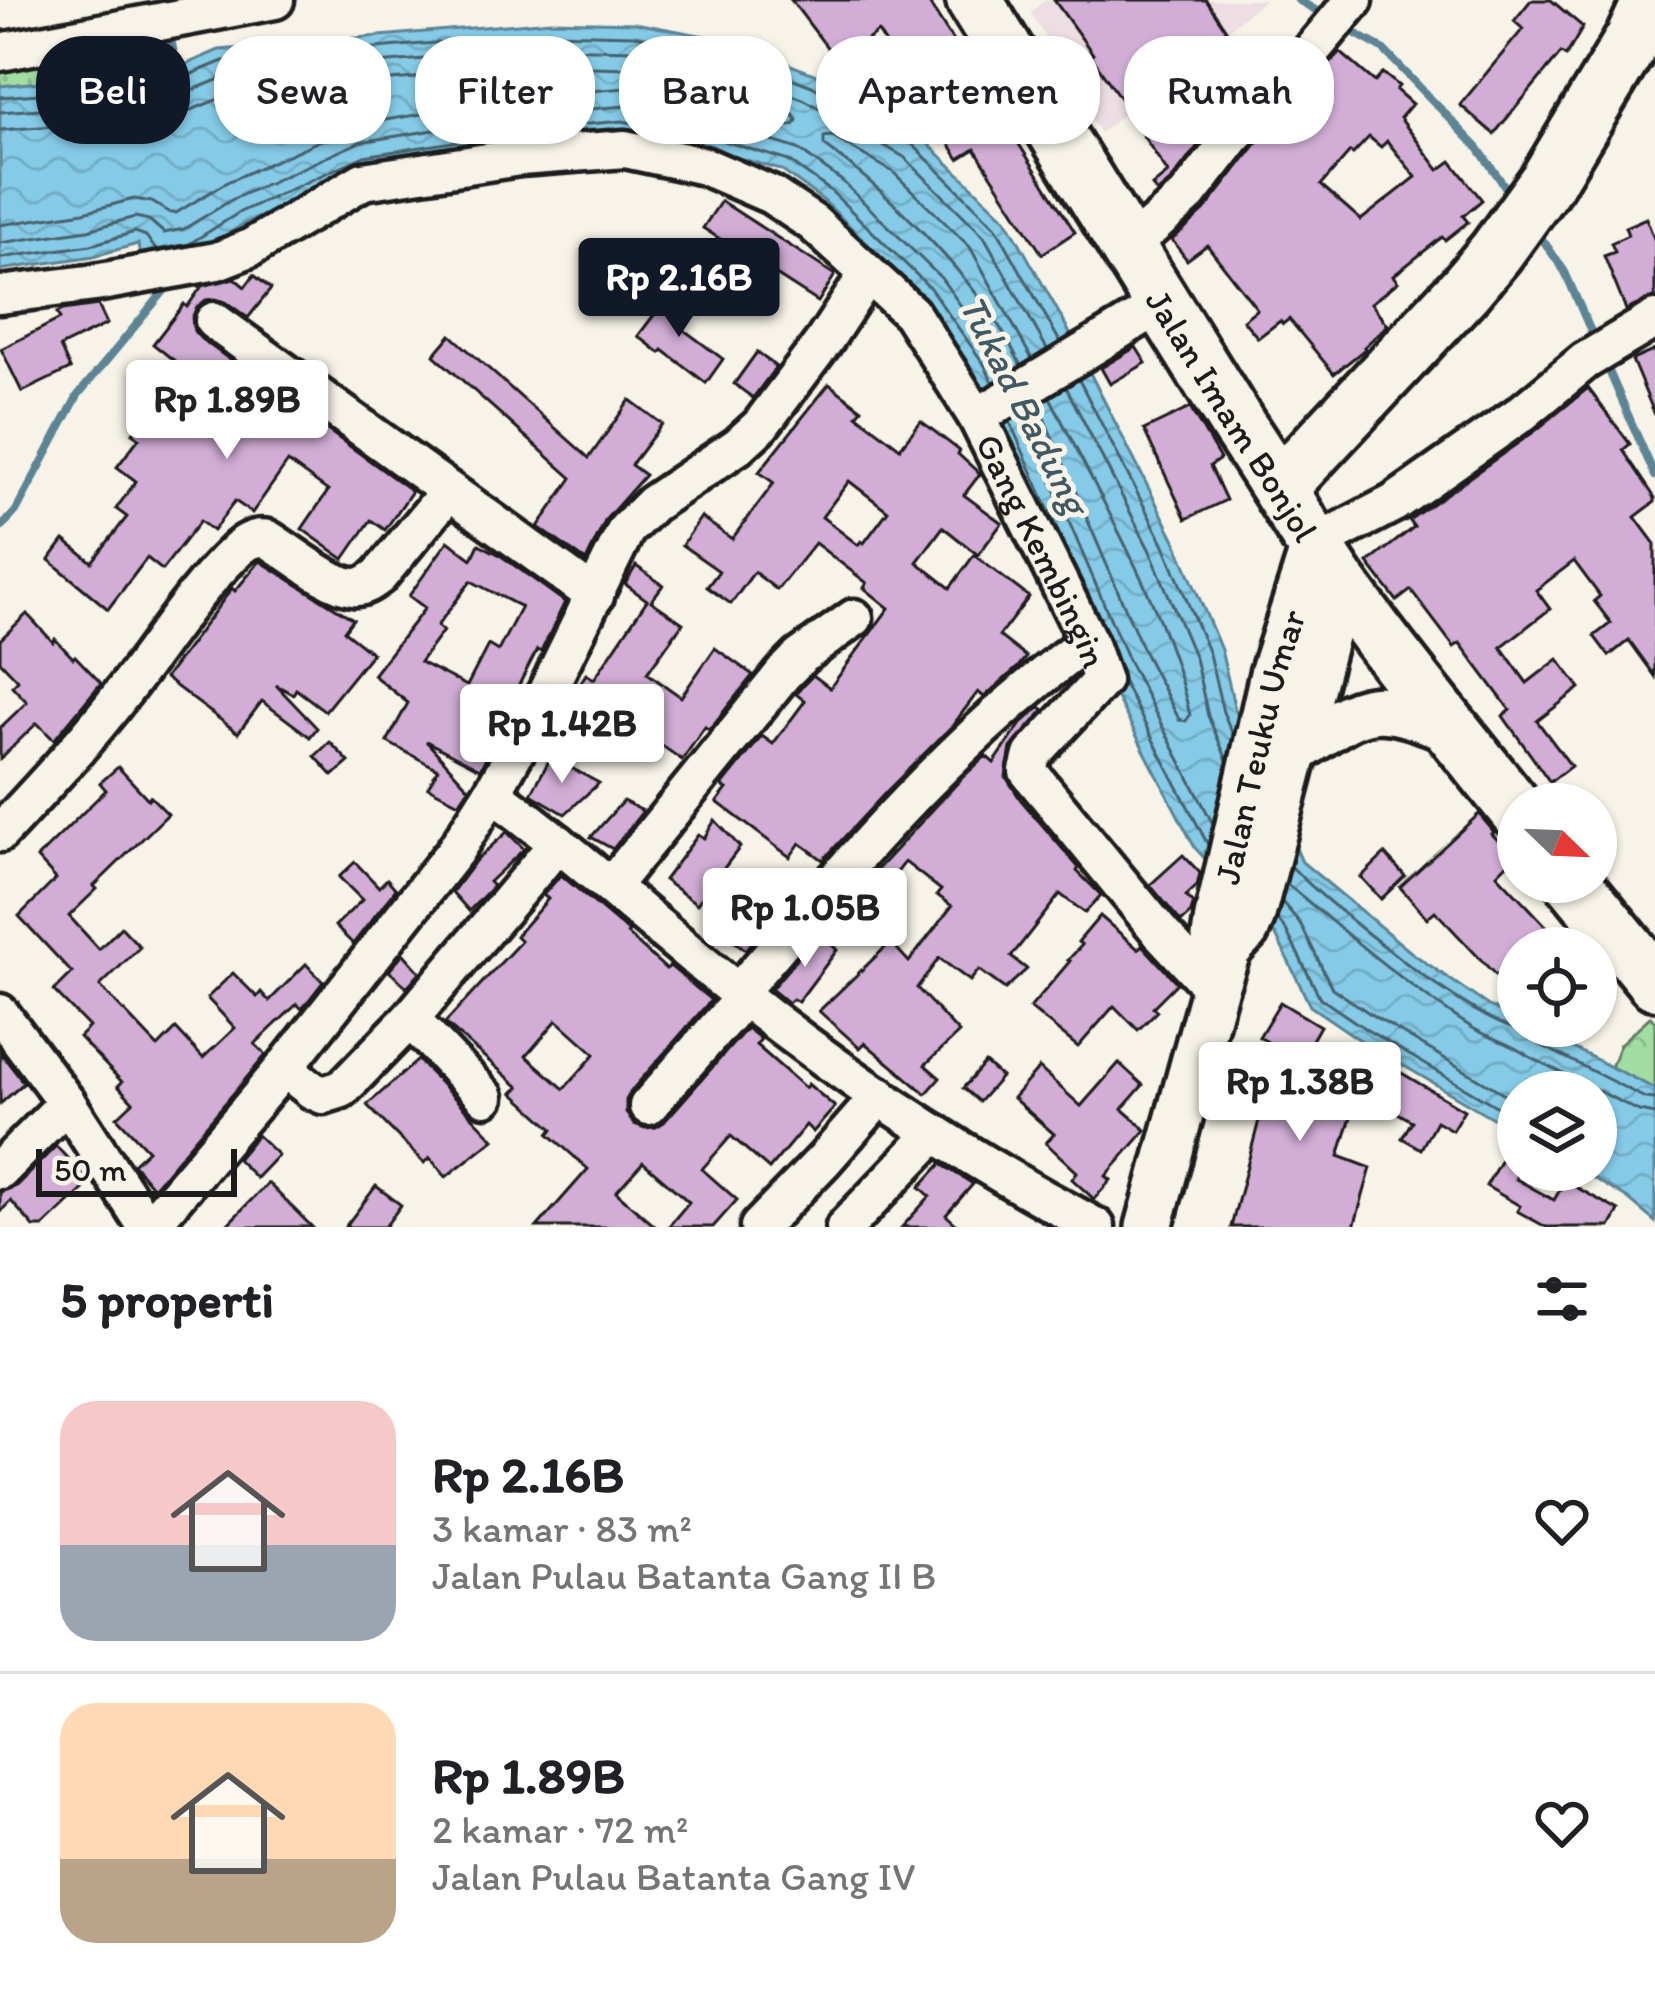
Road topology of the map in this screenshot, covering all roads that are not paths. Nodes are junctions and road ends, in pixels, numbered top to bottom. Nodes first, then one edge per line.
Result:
1 (275, 0) edge
2 (974, 0) edge
3 (1652, 0) edge
4 (166, 12) edge
5 (1340, 17) edge
6 (0, 52) edge
7 (1129, 247) junction
8 (868, 274) junction
9 (0, 295) edge
10 (1164, 303) junction
11 (1655, 319) edge
12 (214, 321) dead end
13 (980, 415) junction
14 (1280, 487) junction
15 (448, 491) junction
16 (1327, 563) junction
17 (595, 596) junction
18 (854, 618) dead end
19 (1088, 641) junction
20 (1451, 729) junction
21 (1280, 756) junction
22 (1497, 786) edge
23 (492, 793) junction
24 (0, 833) edge
25 (559, 842) junction
26 (612, 886) junction
27 (1590, 903) edge
28 (1228, 943) junction
29 (1655, 982) edge
30 (741, 995) junction
31 (0, 1013) edge
32 (410, 1019) junction
33 (284, 1068) junction
34 (485, 1096) dead end
35 (880, 1096) junction
36 (68, 1103) junction
37 (648, 1106) dead end
38 (935, 1133) junction
39 (0, 1170) edge
40 (148, 1227) edge
41 (759, 1227) edge
42 (845, 1227) edge
43 (1096, 1227) edge
44 (1149, 1227) edge

1 - 4 street
2 - 7 highway, Jalan Imam Bonjol
3 - 14 highway
4 - 6 street
5 - 7 street
7 - 10 highway, Jalan Imam Bonjol
8 - 9 street, Gang Kembingin
8 - 13 street, Gang Kembingin
8 - 17 street
10 - 13 street
10 - 14 highway, Jalan Imam Bonjol
11 - 16 street
12 - 15 street
13 - 19 street, Gang Kembingin
14 - 16 highway, Jalan Imam Bonjol
15 - 17 street
15 - 24 street
16 - 20 highway, Jalan Imam Bonjol
16 - 21 main road, Jalan Teuku Umar
17 - 23 street
18 - 26 street
19 - 28 street, Gang Kembingin
19 - 30 street
20 - 21 main road
20 - 22 highway, Jalan Imam Bonjol
21 - 28 main road, Jalan Teuku Umar
23 - 25 street
23 - 33 street
25 - 26 street
25 - 32 street
26 - 30 street
27 - 29 highway
28 - 44 main road, Jalan Teuku Umar
30 - 35 street
30 - 37 street
31 - 36 street
32 - 33 street
32 - 34 street
33 - 40 street
35 - 38 street
35 - 41 street
36 - 39 street
36 - 40 street
38 - 42 street
38 - 43 street

